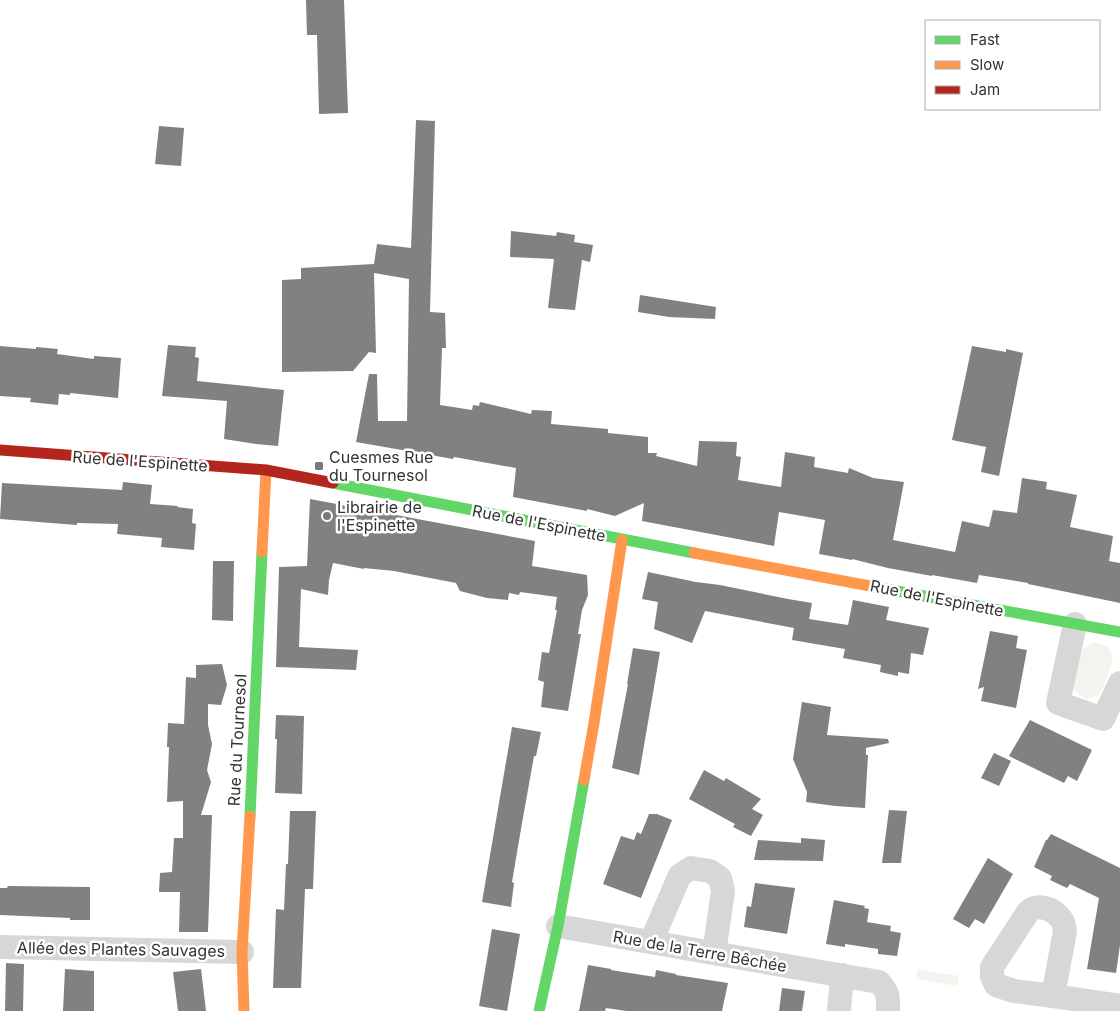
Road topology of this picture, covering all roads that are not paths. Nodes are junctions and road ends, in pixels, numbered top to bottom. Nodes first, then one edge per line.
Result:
1 (0, 450) edge
2 (266, 470) junction
3 (622, 540) junction
4 (1075, 624) junction
5 (1120, 632) edge
6 (1120, 683) edge
7 (558, 926) junction
8 (651, 942) junction
9 (0, 947) edge
10 (242, 952) junction
11 (714, 953) junction
12 (842, 975) junction
13 (1053, 996) dead end
14 (1120, 1006) edge
15 (244, 1011) edge
16 (539, 1011) edge
17 (839, 1011) edge
18 (888, 1011) edge

1 - 2 street, Rue de l'Espinette
2 - 3 street, Rue de l'Espinette
2 - 10 street, Rue du Tournesol
3 - 4 street, Rue de l'Espinette
3 - 7 street
4 - 5 street, Rue de l'Espinette
4 - 6 street
7 - 8 street, Rue de la Terre Bêchée
7 - 16 street
8 - 11 street, Rue de la Terre Bêchée
8 - 11 street
9 - 10 street, Allée des Plantes Sauvages
10 - 15 street, Rue du Tournesol
11 - 12 street, Rue de la Terre Bêchée
12 - 17 street
12 - 18 street, Rue de la Terre Bêchée
13 - 14 street

